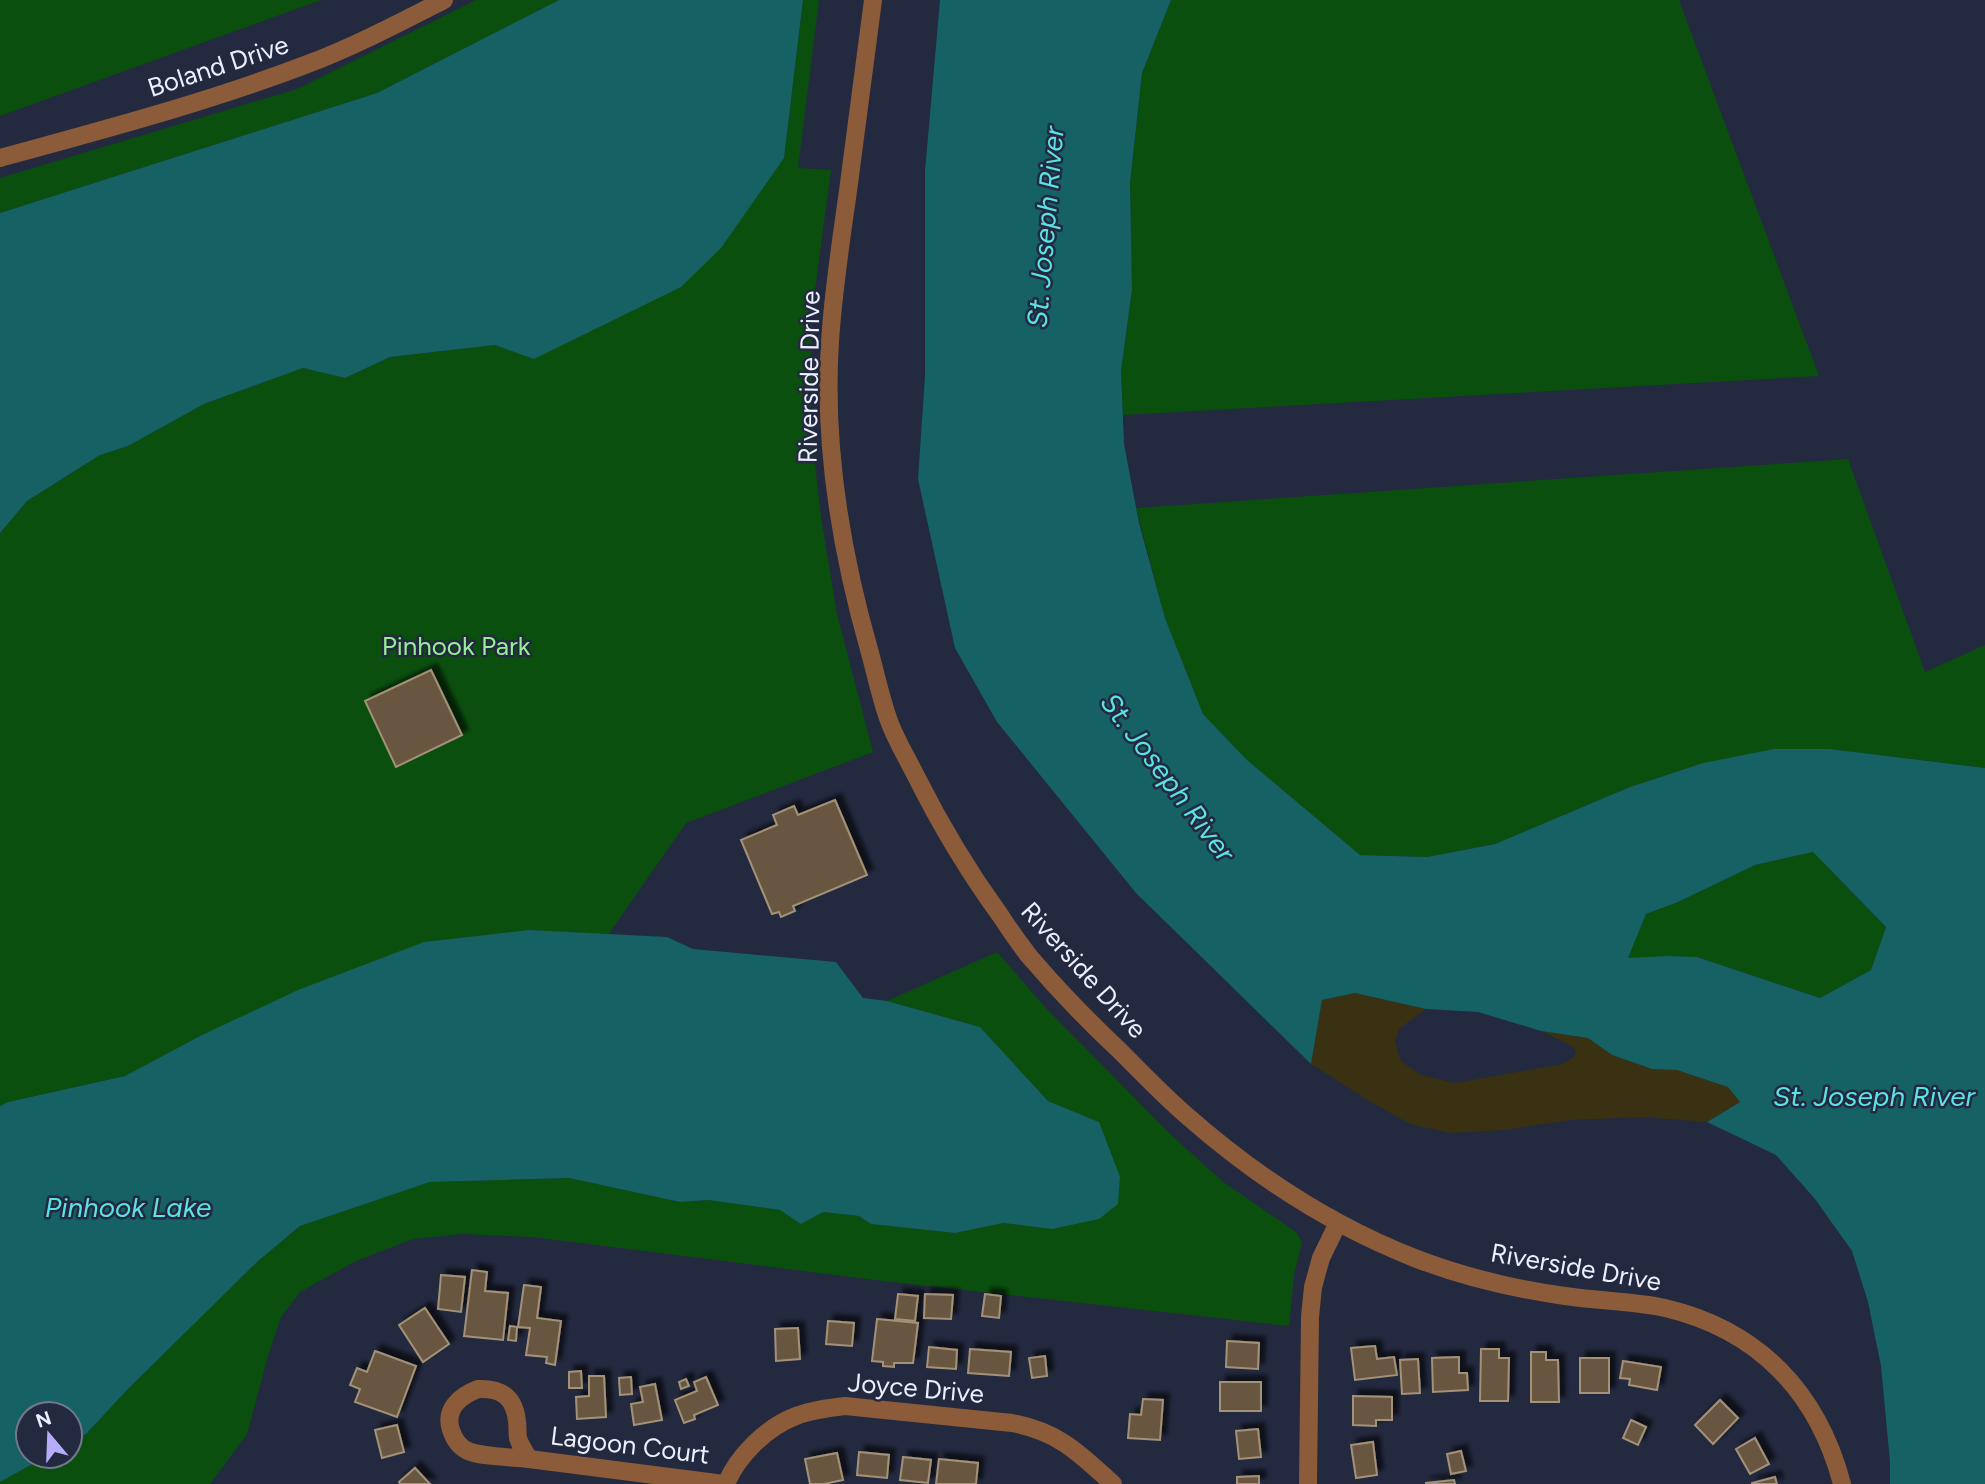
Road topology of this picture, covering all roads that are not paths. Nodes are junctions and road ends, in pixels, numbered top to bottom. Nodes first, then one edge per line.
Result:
1 (444, 0) edge
2 (873, 0) edge
3 (0, 158) edge
4 (1338, 1223) junction
5 (529, 1459) junction
6 (725, 1484) edge
7 (1113, 1484) edge
8 (1308, 1484) edge
9 (1842, 1484) edge

1 - 3 street, Boland Drive
2 - 4 street, Riverside Drive
4 - 8 street
4 - 9 street, Riverside Drive
5 - 5 street, Lagoon Court
5 - 6 street, Lagoon Court
6 - 7 street, Joyce Drive

